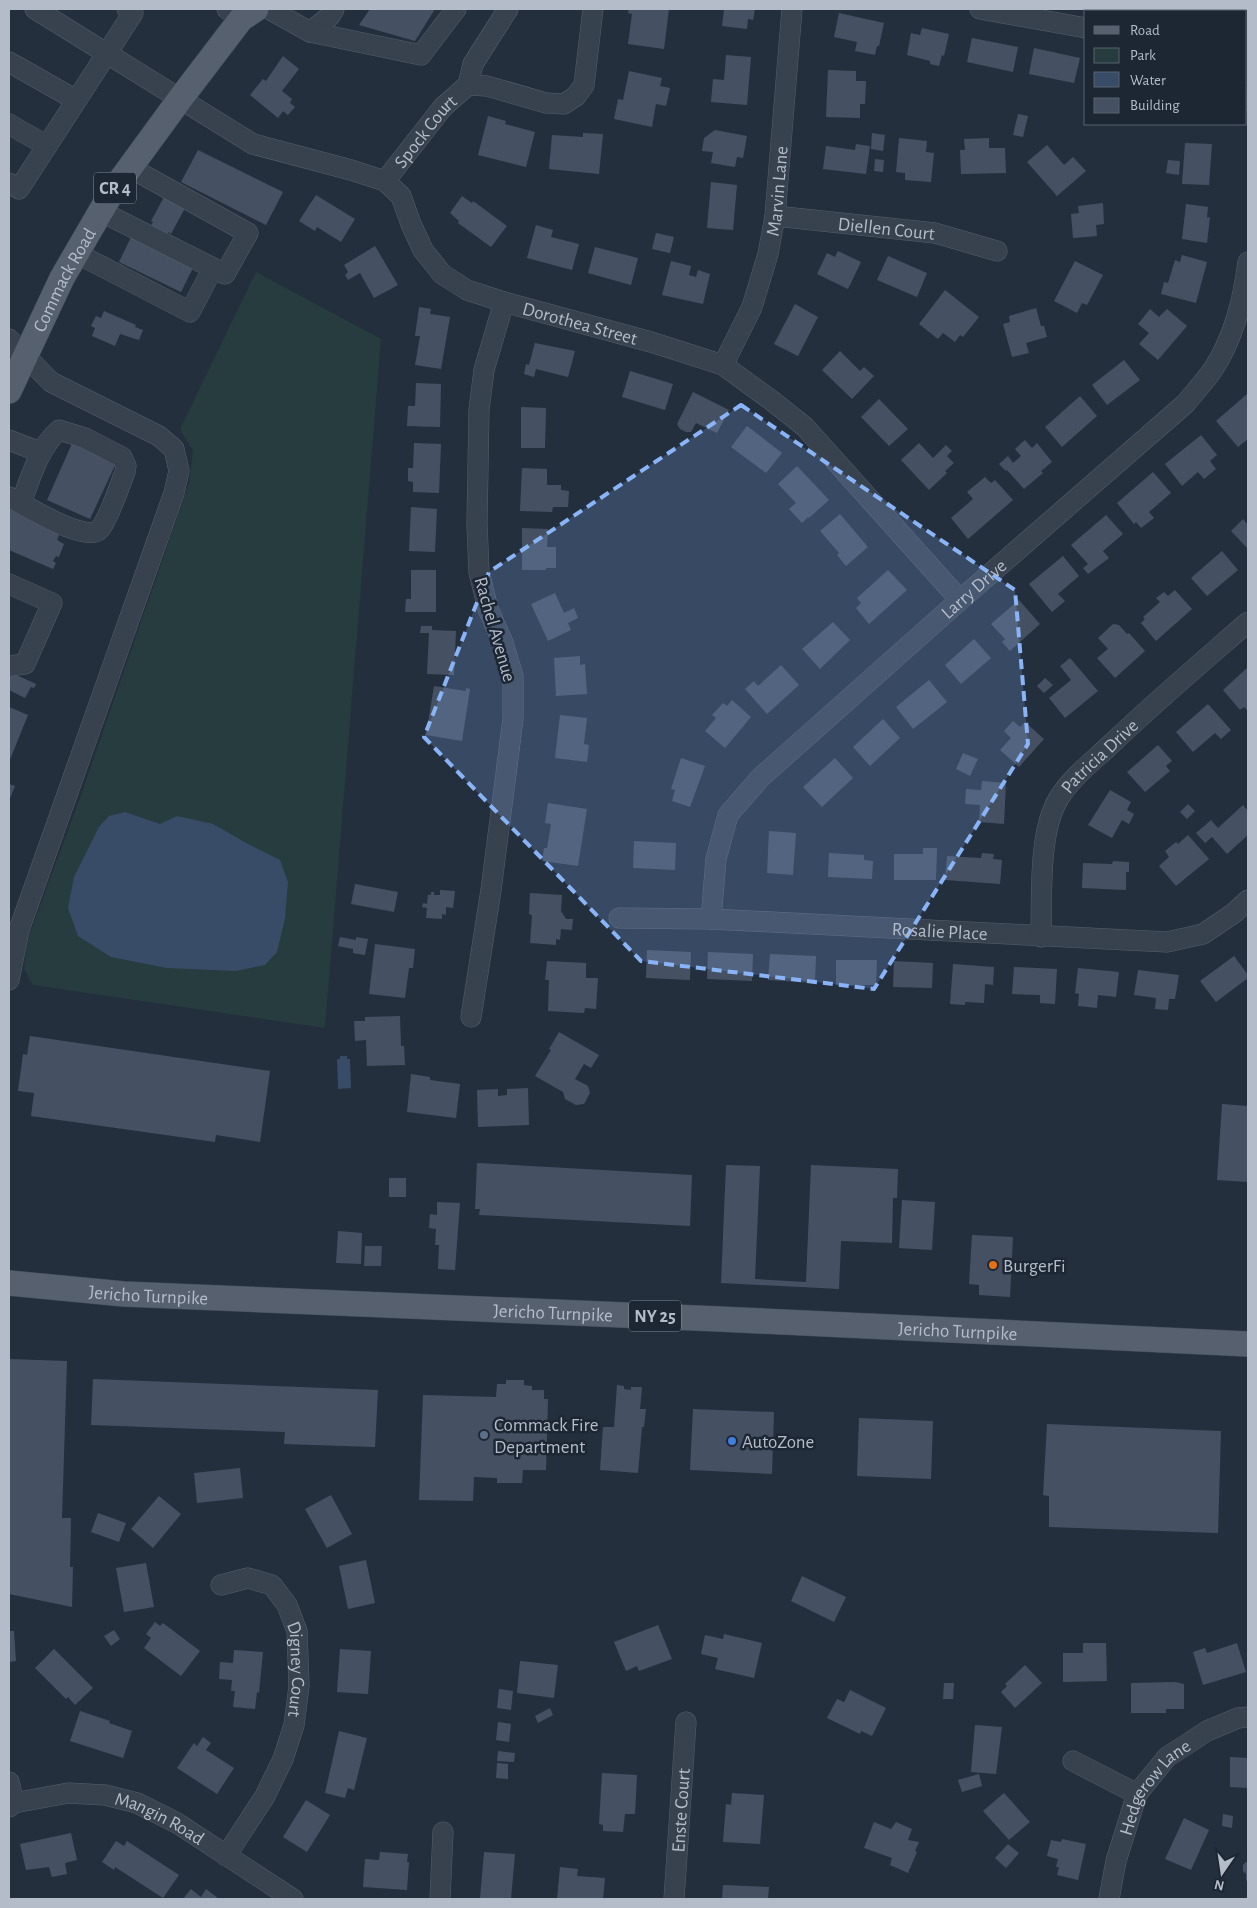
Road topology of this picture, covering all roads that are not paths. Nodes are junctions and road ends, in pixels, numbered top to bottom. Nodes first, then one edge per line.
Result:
1 (35, 9) edge
2 (127, 9) edge
3 (269, 9) edge
4 (334, 9) edge
5 (456, 9) edge
6 (508, 9) edge
7 (593, 9) edge
8 (792, 9) edge
9 (980, 9) edge
10 (242, 12) edge
11 (1084, 28) edge
12 (310, 32) junction
13 (106, 53) junction
14 (9, 62) edge
15 (468, 85) junction
16 (180, 99) junction
17 (76, 100) junction
18 (9, 124) edge
19 (47, 146) junction
20 (129, 167) junction
21 (385, 182) junction
22 (9, 183) edge
23 (100, 211) junction
24 (775, 216) junction
25 (997, 251) dead end
26 (76, 253) junction
27 (1248, 262) edge
28 (213, 268) junction
29 (504, 302) junction
30 (17, 348) edge
31 (723, 365) junction
32 (9, 391) edge
33 (9, 440) edge
34 (40, 452) junction
35 (15, 500) edge
36 (9, 584) edge
37 (960, 600) junction
38 (1248, 622) edge
39 (9, 666) edge
40 (1248, 900) edge
41 (618, 918) dead end
42 (711, 919) junction
43 (1041, 937) junction
44 (9, 980) edge
45 (471, 1016) dead end
46 (9, 1284) edge
47 (1248, 1344) edge
48 (221, 1585) dead end
49 (1248, 1718) edge
50 (686, 1722) dead end
51 (1073, 1761) dead end
52 (9, 1782) edge
53 (1137, 1794) junction
54 (12, 1805) edge
55 (443, 1832) dead end
56 (226, 1856) junction
57 (293, 1899) edge
58 (440, 1899) edge
59 (674, 1899) edge
60 (1109, 1899) edge

1 - 13 street, Dorothea Street
2 - 13 street
3 - 12 street
4 - 12 street
5 - 12 street
6 - 15 street, Spock Court
7 - 15 street, Spock Court
8 - 24 street, Marvin Lane
9 - 11 street
10 - 16 main road, Commack Road / CR 4
13 - 16 street, Dorothea Street
13 - 17 street
14 - 17 street
15 - 21 street, Spock Court
16 - 20 main road, Commack Road / CR 4
16 - 21 street, Dorothea Street
17 - 19 street
18 - 19 street
19 - 22 street
20 - 23 main road, Commack Road / CR 4
20 - 28 street
21 - 29 street, Dorothea Street
23 - 26 main road, Commack Road / CR 4
23 - 28 street
24 - 25 street, Diellen Court
24 - 31 street, Marvin Lane
26 - 28 street
26 - 30 main road, Commack Road / CR 4
27 - 37 street, Larry Drive
29 - 31 street, Dorothea Street
29 - 45 street, Rachel Avenue
30 - 32 main road, Commack Road / CR 4
30 - 44 street
31 - 37 street, Dorothea Street
33 - 34 street
34 - 35 street
34 - 35 street
36 - 39 street
37 - 42 street, Larry Drive
38 - 43 street, Patricia Drive
40 - 43 street, Rosalie Place
41 - 42 street, Rosalie Place
42 - 43 street, Rosalie Place
46 - 47 main road, Jericho Turnpike / NY 25
48 - 56 street, Digney Court
49 - 53 street, Hedgerow Lane
50 - 59 street, Enste Court
51 - 53 street
52 - 54 street
53 - 60 street, Hedgerow Lane
54 - 56 street, Mangin Road
55 - 58 street
56 - 57 street, Mangin Road

